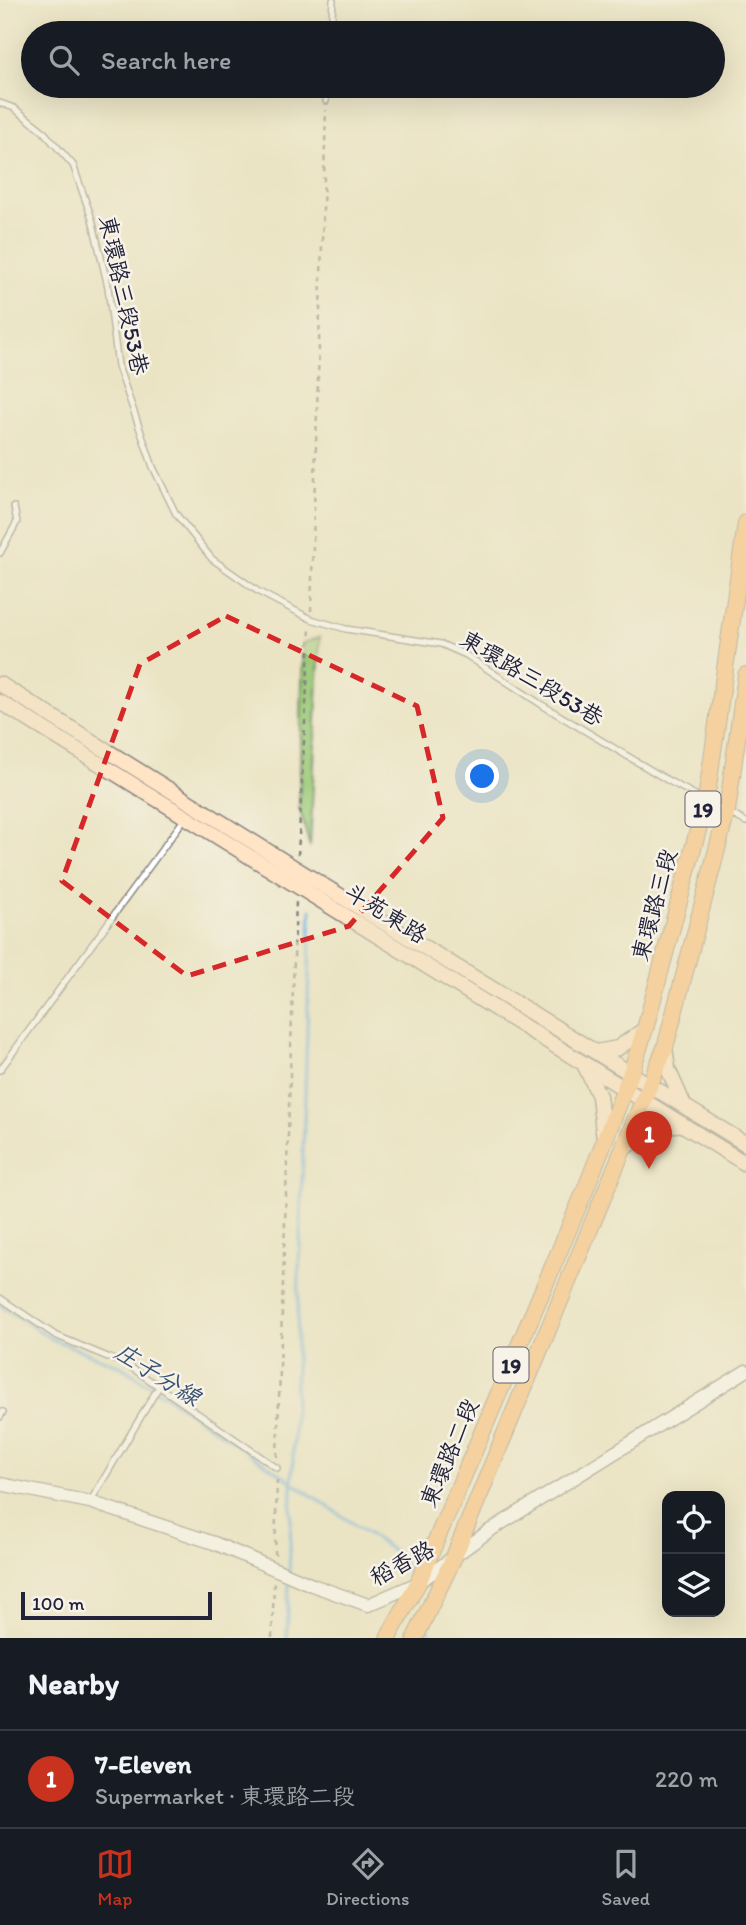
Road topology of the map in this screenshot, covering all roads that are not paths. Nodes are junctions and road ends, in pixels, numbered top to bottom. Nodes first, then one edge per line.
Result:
1 (333, 0) edge
2 (332, 21) edge
3 (326, 98) edge
4 (326, 101) road end
5 (0, 103) edge
6 (15, 507) dead end
7 (746, 523) edge
8 (0, 553) edge
9 (746, 675) edge
10 (0, 684) edge
11 (0, 702) edge
12 (706, 800) junction
13 (727, 811) junction
14 (186, 816) junction
15 (746, 822) edge
16 (297, 877) junction
17 (645, 1029) junction
18 (664, 1048) junction
19 (596, 1052) junction
20 (583, 1063) junction
21 (0, 1070) edge
22 (627, 1080) junction
23 (650, 1084) junction
24 (643, 1100) junction
25 (685, 1106) junction
26 (682, 1124) junction
27 (604, 1140) junction
28 (746, 1144) edge
29 (624, 1147) junction
30 (746, 1164) edge
31 (0, 1298) edge
32 (746, 1371) edge
33 (158, 1388) junction
34 (277, 1468) road end
35 (0, 1484) edge
36 (90, 1502) junction
37 (453, 1559) junction
38 (418, 1583) junction
39 (388, 1638) edge
40 (415, 1638) edge

1 - 2 lane
3 - 4 lane
5 - 12 lane, 東環路三段53巷
6 - 8 lane
7 - 12 main road, 東環路三段 / 19
9 - 13 main road, 東環路三段 / 19
10 - 16 main road, 斗苑東路
11 - 14 main road, 斗苑東路
12 - 13 lane, 東環路三段53巷
12 - 17 main road, 東環路三段 / 19
13 - 15 lane, 東環路三段53巷
13 - 18 main road, 東環路三段 / 19
14 - 16 main road, 斗苑東路
14 - 21 lane
16 - 19 main road, 斗苑東路
16 - 20 main road, 斗苑東路
17 - 19 main road
17 - 22 main road, 東環路三段 / 19
18 - 23 main road, 東環路三段 / 19
18 - 25 main road
19 - 22 main road, 斗苑東路
20 - 22 main road, 斗苑東路
20 - 27 main road
22 - 23 main road, 斗苑東路
22 - 24 main road, 斗苑東路
22 - 27 main road, 東環路二段 / 19
23 - 24 main road, 東環路三段 / 19
23 - 25 main road, 斗苑東路
24 - 26 main road, 斗苑東路
24 - 29 main road, 東環路二段 / 19
25 - 28 main road, 斗苑東路
26 - 29 main road
26 - 30 main road, 斗苑東路
27 - 38 main road, 東環路二段 / 19
29 - 37 main road, 東環路二段 / 19
31 - 33 lane
32 - 37 street, 稻香路
33 - 34 lane
33 - 36 lane
35 - 36 street, 稻香路
36 - 38 street, 稻香路
37 - 38 street, 稻香路
37 - 40 main road, 東環路二段 / 19
38 - 39 main road, 東環路二段 / 19

